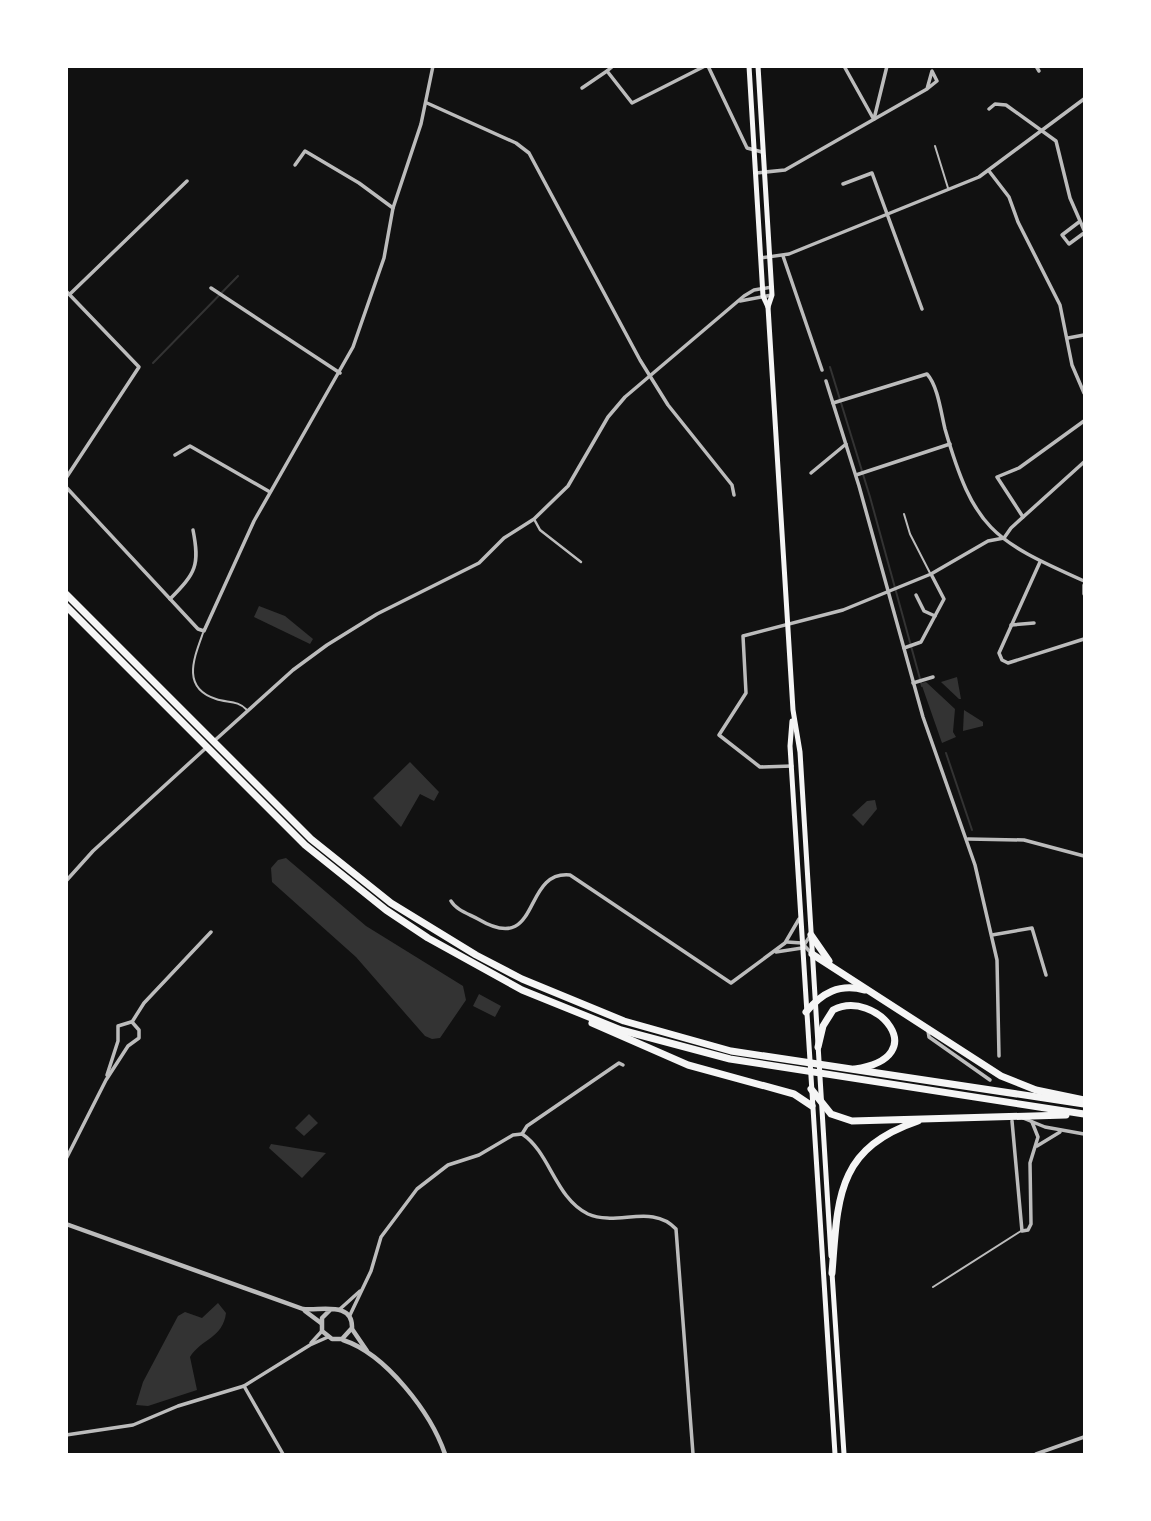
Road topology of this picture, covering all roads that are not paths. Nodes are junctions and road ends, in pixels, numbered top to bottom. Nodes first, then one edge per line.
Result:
1 (433, 66) edge
2 (614, 66) edge
3 (706, 66) edge
4 (749, 66) edge
5 (758, 66) edge
6 (844, 66) edge
7 (887, 66) edge
8 (607, 71) junction
9 (582, 88) dead end
10 (927, 89) junction
11 (1084, 99) edge
12 (427, 103) junction
13 (989, 109) dead end
14 (874, 119) junction
15 (1042, 131) junction
16 (935, 146) dead end
17 (755, 152) junction
18 (764, 152) junction
19 (295, 164) dead end
20 (989, 171) junction
21 (766, 172) junction
22 (756, 173) junction
23 (187, 181) dead end
24 (843, 184) dead end
25 (949, 189) junction
26 (393, 208) junction
27 (887, 214) junction
28 (1079, 222) junction
29 (1084, 231) edge
30 (783, 256) junction
31 (770, 257) junction
32 (761, 258) junction
33 (772, 287) junction
34 (211, 288) dead end
35 (763, 288) junction
36 (68, 293) edge
37 (772, 295) junction
38 (763, 296) junction
39 (739, 301) junction
40 (768, 307) junction
41 (922, 309) dead end
42 (1084, 335) edge
43 (1068, 338) junction
44 (822, 370) joint
45 (340, 373) junction
46 (650, 373) junction
47 (826, 381) joint
48 (1084, 393) edge
49 (835, 402) junction
50 (1084, 421) edge
51 (846, 444) junction
52 (950, 444) junction
53 (175, 455) dead end
54 (1084, 462) edge
55 (811, 473) dead end
56 (857, 474) junction
57 (66, 478) edge
58 (66, 487) edge
59 (270, 492) junction
60 (734, 495) dead end
61 (904, 514) dead end
62 (1023, 517) junction
63 (534, 519) junction
64 (193, 530) dead end
65 (1004, 538) junction
66 (1041, 561) junction
67 (581, 562) dead end
68 (931, 574) junction
69 (1084, 583) edge
70 (891, 591) junction
71 (66, 594) edge
72 (1084, 594) edge
73 (916, 595) dead end
74 (170, 599) junction
75 (66, 606) edge
76 (935, 616) junction
77 (1034, 623) dead end
78 (789, 625) junction
79 (1011, 625) junction
80 (204, 631) junction
81 (1084, 639) edge
82 (907, 648) junction
83 (931, 678) dead end
84 (913, 682) junction
85 (248, 710) junction
86 (793, 710) junction
87 (792, 766) junction
88 (968, 839) junction
89 (1084, 856) edge
90 (66, 881) edge
91 (451, 901) dead end
92 (800, 917) junction
93 (211, 932) dead end
94 (811, 934) junction
95 (991, 935) junction
96 (785, 943) junction
97 (803, 945) junction
98 (774, 952) junction
99 (812, 954) junction
100 (842, 973) junction
101 (1046, 975) dead end
102 (872, 992) junction
103 (815, 1001) junction
104 (806, 1012) junction
105 (579, 1015) junction
106 (132, 1022) junction
107 (928, 1030) junction
108 (118, 1041) junction
109 (128, 1046) junction
110 (818, 1047) junction
111 (999, 1056) dead end
112 (623, 1065) dead end
113 (847, 1070) junction
114 (106, 1080) junction
115 (990, 1080) dead end
116 (811, 1089) junction
117 (1084, 1102) edge
118 (822, 1105) junction
119 (812, 1106) junction
120 (1084, 1114) edge
121 (928, 1117) junction
122 (1015, 1118) junction
123 (1031, 1122) junction
124 (1062, 1131) junction
125 (522, 1134) junction
126 (1084, 1134) edge
127 (1036, 1147) junction
128 (66, 1159) edge
129 (66, 1224) edge
130 (1022, 1231) junction
131 (832, 1273) junction
132 (933, 1287) dead end
133 (362, 1290) junction
134 (303, 1309) junction
135 (340, 1309) junction
136 (330, 1310) junction
137 (350, 1315) junction
138 (321, 1323) junction
139 (352, 1328) junction
140 (322, 1331) junction
141 (328, 1337) junction
142 (342, 1339) junction
143 (310, 1345) junction
144 (370, 1355) junction
145 (244, 1386) junction
146 (66, 1435) edge
147 (1084, 1437) edge
148 (283, 1454) edge
149 (445, 1454) edge
150 (693, 1454) edge
151 (835, 1454) edge
152 (844, 1454) edge
153 (1036, 1454) edge

1 - 12 street
2 - 8 street
3 - 8 street
3 - 17 street
4 - 17 main road
5 - 18 main road
6 - 14 street
7 - 14 street
8 - 9 street
10 - 10 street
10 - 14 street
11 - 15 street
12 - 26 street
12 - 46 street
13 - 15 street
14 - 21 street
15 - 20 street
15 - 28 street
16 - 25 lane
17 - 18 street
17 - 22 main road
18 - 21 main road
19 - 26 street
20 - 25 street
20 - 43 street
21 - 22 street
21 - 31 main road
22 - 32 main road
23 - 36 street
24 - 27 street
25 - 27 street
26 - 45 street
27 - 30 street
27 - 41 street
28 - 29 street
28 - 29 street
30 - 31 street
30 - 44 street
31 - 32 street
31 - 33 main road
32 - 35 main road
33 - 35 street
33 - 37 main road
34 - 45 street
35 - 38 main road
35 - 39 street
36 - 57 street
37 - 38 street
37 - 40 main road
38 - 39 street
38 - 40 main road
39 - 46 street
40 - 78 main road
42 - 43 street
43 - 48 street
44 - 47 lane
45 - 59 street
46 - 60 street
46 - 63 street
47 - 49 street
49 - 51 street
49 - 52 street
50 - 62 street
51 - 55 street
51 - 56 street
52 - 56 street
52 - 65 street
53 - 59 street
54 - 62 street
56 - 70 street
58 - 74 street
59 - 80 street
61 - 68 lane
62 - 65 street
63 - 67 street
63 - 85 street
64 - 74 street
65 - 66 street
65 - 68 street
66 - 69 street
66 - 79 street
68 - 70 street
68 - 76 street
69 - 72 street
70 - 78 street
70 - 82 street
71 - 113 highway
73 - 76 street
74 - 80 street
75 - 105 highway
76 - 82 street
77 - 79 street
78 - 86 main road
78 - 87 street
79 - 81 street
80 - 85 lane
82 - 84 street
83 - 84 street
84 - 88 street
85 - 90 street
86 - 87 main road
86 - 94 main road
87 - 92 main road
88 - 89 street
88 - 95 street
91 - 98 street
92 - 96 street
92 - 97 main road
93 - 106 street
94 - 97 street
94 - 99 main road
94 - 100 highway
95 - 101 street
95 - 111 street
96 - 97 street
96 - 98 street
97 - 98 street
97 - 99 street
97 - 104 main road
99 - 100 highway
99 - 103 main road
100 - 102 highway
102 - 103 highway
102 - 107 highway
103 - 104 highway
103 - 110 main road
104 - 116 main road
105 - 119 highway
105 - 120 highway
106 - 108 street
106 - 109 street
107 - 115 street
107 - 117 highway
108 - 109 street
108 - 114 street
109 - 114 street
110 - 113 highway
110 - 118 main road
112 - 125 street
113 - 117 highway
114 - 128 street
116 - 118 highway
116 - 119 main road
118 - 121 highway
118 - 131 main road
119 - 151 main road
120 - 122 highway
121 - 122 highway
121 - 131 highway
122 - 123 street
122 - 130 street
123 - 124 street
123 - 127 street
124 - 126 street
124 - 127 street
125 - 133 street
125 - 150 street
127 - 130 street
129 - 134 street
130 - 132 lane
131 - 152 main road
133 - 135 street
133 - 137 street
134 - 136 street
134 - 138 street
135 - 136 street
135 - 137 street
136 - 138 street
137 - 139 street
138 - 140 street
139 - 142 street
139 - 144 street
140 - 141 street
140 - 143 street
141 - 142 street
141 - 143 street
142 - 144 street
143 - 145 street
144 - 149 street
145 - 146 street
145 - 148 street
147 - 153 street

